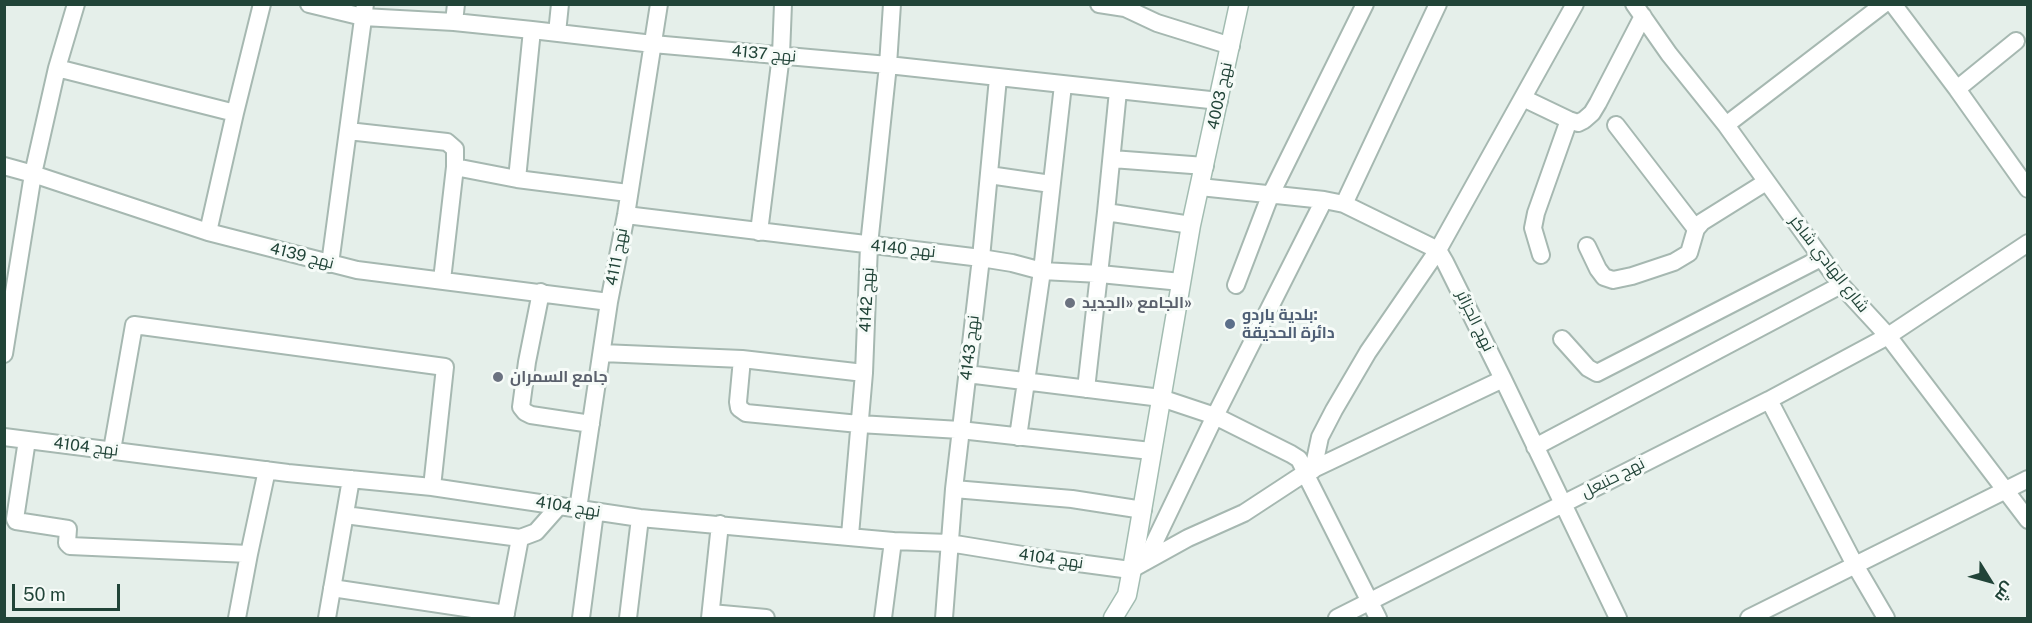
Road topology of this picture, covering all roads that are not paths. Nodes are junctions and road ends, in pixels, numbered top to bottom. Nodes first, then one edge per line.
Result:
1 (76, 4) edge
2 (262, 4) edge
3 (309, 4) edge
4 (456, 4) edge
5 (560, 4) edge
6 (658, 4) edge
7 (783, 4) edge
8 (892, 4) edge
9 (1099, 4) edge
10 (1239, 4) edge
11 (1365, 4) edge
12 (1438, 4) edge
13 (1575, 4) edge
14 (1884, 4) edge
15 (1893, 4) edge
16 (1639, 10) edge
17 (364, 11) edge
18 (454, 22) junction
19 (532, 30) junction
20 (557, 33) junction
21 (2016, 41) dead end
22 (653, 44) junction
23 (1231, 46) junction
24 (781, 55) junction
25 (888, 65) junction
26 (57, 68) junction
27 (998, 78) junction
28 (1063, 85) junction
29 (1957, 89) junction
30 (1118, 91) junction
31 (1523, 98) junction
32 (1219, 101) junction
33 (235, 113) junction
34 (1569, 120) junction
35 (1616, 125) dead end
36 (1726, 125) junction
37 (348, 131) junction
38 (1112, 159) junction
39 (4, 166) edge
40 (1204, 166) junction
41 (455, 167) junction
42 (33, 174) junction
43 (989, 175) junction
44 (517, 179) junction
45 (1766, 182) junction
46 (1051, 184) junction
47 (1200, 187) junction
48 (2028, 189) edge
49 (628, 193) junction
50 (1270, 196) junction
51 (1324, 200) junction
52 (1344, 204) junction
53 (1106, 212) junction
54 (626, 215) junction
55 (1191, 225) junction
56 (1696, 229) junction
57 (208, 232) junction
58 (759, 232) junction
59 (2028, 243) edge
60 (869, 245) junction
61 (1587, 246) dead end
62 (1438, 250) junction
63 (1541, 255) dead end
64 (981, 258) junction
65 (1821, 258) junction
66 (330, 264) junction
67 (12, 268) edge
68 (1042, 271) junction
69 (1100, 274) junction
70 (442, 280) junction
71 (1181, 282) junction
72 (1236, 285) dead end
73 (1841, 285) junction
74 (541, 292) junction
75 (609, 302) junction
76 (1888, 336) junction
77 (1562, 339) dead end
78 (602, 353) junction
79 (4, 354) edge
80 (742, 359) junction
81 (864, 373) junction
82 (967, 374) junction
83 (1503, 379) junction
84 (1027, 382) junction
85 (1086, 389) junction
86 (1161, 398) junction
87 (1769, 400) junction
88 (1215, 416) junction
89 (591, 424) junction
90 (859, 424) junction
91 (960, 430) junction
92 (4, 437) edge
93 (1018, 437) junction
94 (27, 440) junction
95 (1535, 447) junction
96 (112, 450) junction
97 (1151, 451) junction
98 (267, 470) junction
99 (1309, 471) junction
100 (351, 479) junction
101 (2028, 479) edge
102 (432, 487) junction
103 (954, 489) junction
104 (2005, 490) junction
105 (1563, 503) junction
106 (559, 506) junction
107 (587, 510) junction
108 (1143, 510) junction
109 (345, 515) junction
110 (640, 518) junction
111 (2028, 520) edge
112 (720, 524) junction
113 (850, 536) junction
114 (520, 538) junction
115 (893, 541) junction
116 (949, 543) junction
117 (249, 554) junction
118 (1855, 565) junction
119 (1139, 566) junction
120 (332, 588) junction
121 (1370, 601) junction
122 (505, 616) edge
123 (710, 616) edge
124 (237, 618) edge
125 (327, 618) edge
126 (581, 618) edge
127 (628, 618) edge
128 (766, 618) edge
129 (883, 618) edge
130 (944, 618) edge
131 (1113, 618) edge
132 (1337, 618) edge
133 (1378, 618) edge
134 (1618, 618) edge
135 (1749, 618) edge
136 (1886, 618) edge

1 - 26 street
2 - 33 street
3 - 17 street, نهج 4137
4 - 18 street
5 - 20 street
6 - 22 street, نهج 4111
7 - 24 street
8 - 25 street, نهج 4142
9 - 23 street
10 - 23 street, نهج 4003
11 - 50 street
12 - 52 street
13 - 31 street
14 - 36 street
15 - 29 street
16 - 34 street
16 - 36 street, شارع الهادي شاكر
17 - 18 street, نهج 4137
17 - 37 street
18 - 19 street, نهج 4137
19 - 20 street, نهج 4137
19 - 44 street
20 - 22 street, نهج 4137
21 - 29 street
22 - 24 street, نهج 4137
22 - 49 street, نهج 4111
23 - 32 street, نهج 4003
24 - 25 street, نهج 4137
24 - 58 street
25 - 27 street, نهج 4137
25 - 60 street, نهج 4142
26 - 33 street
26 - 42 street
27 - 28 street, نهج 4137
27 - 43 street, نهج 4143
28 - 30 street, نهج 4137
28 - 46 street
29 - 48 street
30 - 32 street, نهج 4137
30 - 38 street
31 - 34 street
31 - 62 street
32 - 40 street, نهج 4003
33 - 57 street
34 - 63 street
35 - 56 street
36 - 45 street, شارع الهادي شاكر
37 - 41 street
37 - 66 street
38 - 40 street
38 - 53 street
39 - 42 street, نهج 4139
40 - 47 street, نهج 4003
41 - 44 street
41 - 70 street
42 - 57 street, نهج 4139
42 - 67 street
43 - 46 street
43 - 64 street, نهج 4143
44 - 49 street
45 - 56 street
45 - 65 street, شارع الهادي شاكر
46 - 68 street
47 - 50 street
47 - 55 street, نهج 4003
49 - 54 street, نهج 4111
50 - 51 street
50 - 72 street
51 - 52 street
51 - 88 street
52 - 62 street
53 - 55 street
53 - 69 street
54 - 58 street, نهج 4140
54 - 75 street, نهج 4111
55 - 71 street, نهج 4003
56 - 61 street
57 - 66 street, نهج 4139
58 - 60 street, نهج 4140
59 - 76 street, نهج حنبعل
60 - 64 street, نهج 4140
60 - 81 street, نهج 4142
62 - 83 street, نهج الجزائر
62 - 99 street
64 - 68 street, نهج 4140
64 - 82 street, نهج 4143
65 - 73 street, شارع الهادي شاكر
65 - 77 street
66 - 70 street, نهج 4139
67 - 79 street
68 - 69 street, نهج 4140
68 - 84 street
69 - 71 street, نهج 4140
69 - 85 street
70 - 74 street, نهج 4139
71 - 86 street, نهج 4003
73 - 76 street, شارع الهادي شاكر
73 - 95 street
74 - 75 street, نهج 4139
74 - 89 street
75 - 78 street, نهج 4111
76 - 87 street, نهج حنبعل
76 - 104 street, شارع الهادي شاكر
78 - 80 street
78 - 89 street, نهج 4111
80 - 81 street
80 - 90 street
81 - 90 street, نهج 4142
82 - 84 street
82 - 91 street, نهج 4143
83 - 95 street, نهج الجزائر
83 - 99 street
84 - 85 street
84 - 93 street
85 - 86 street
86 - 88 street
86 - 97 street, نهج 4003
87 - 105 street, نهج حنبعل
87 - 118 street
88 - 99 street
88 - 119 street
89 - 107 street, نهج 4111
90 - 91 street
90 - 113 street, نهج 4142
91 - 93 street
91 - 103 street, نهج 4143
92 - 94 street, نهج 4104
93 - 97 street
94 - 96 street, نهج 4104
94 - 117 street
95 - 105 street, نهج الجزائر
96 - 98 street, نهج 4104
96 - 102 street
97 - 108 street, نهج 4003
98 - 100 street, نهج 4104
98 - 117 street
99 - 119 street
99 - 121 street
100 - 102 street, نهج 4104
100 - 109 street
101 - 104 street
102 - 106 street, نهج 4104
103 - 108 street
103 - 116 street, نهج 4143
104 - 111 street, شارع الهادي شاكر
104 - 118 street
105 - 121 street, نهج حنبعل
105 - 134 street, نهج الجزائر
106 - 107 street, نهج 4104
106 - 114 street
107 - 110 street, نهج 4104
107 - 126 street, نهج 4111
108 - 119 street, نهج 4003
109 - 114 street
109 - 120 street
110 - 112 street, نهج 4104
110 - 127 street
112 - 113 street, نهج 4104
112 - 123 street
113 - 115 street, نهج 4104
114 - 122 street
115 - 116 street, نهج 4104
115 - 129 street
116 - 119 street, نهج 4104
116 - 130 street, نهج 4143
117 - 124 street
118 - 135 street
118 - 136 street
119 - 131 street, نهج 4003
120 - 122 street
120 - 125 street
121 - 132 street, نهج حنبعل
121 - 133 street
123 - 128 street

